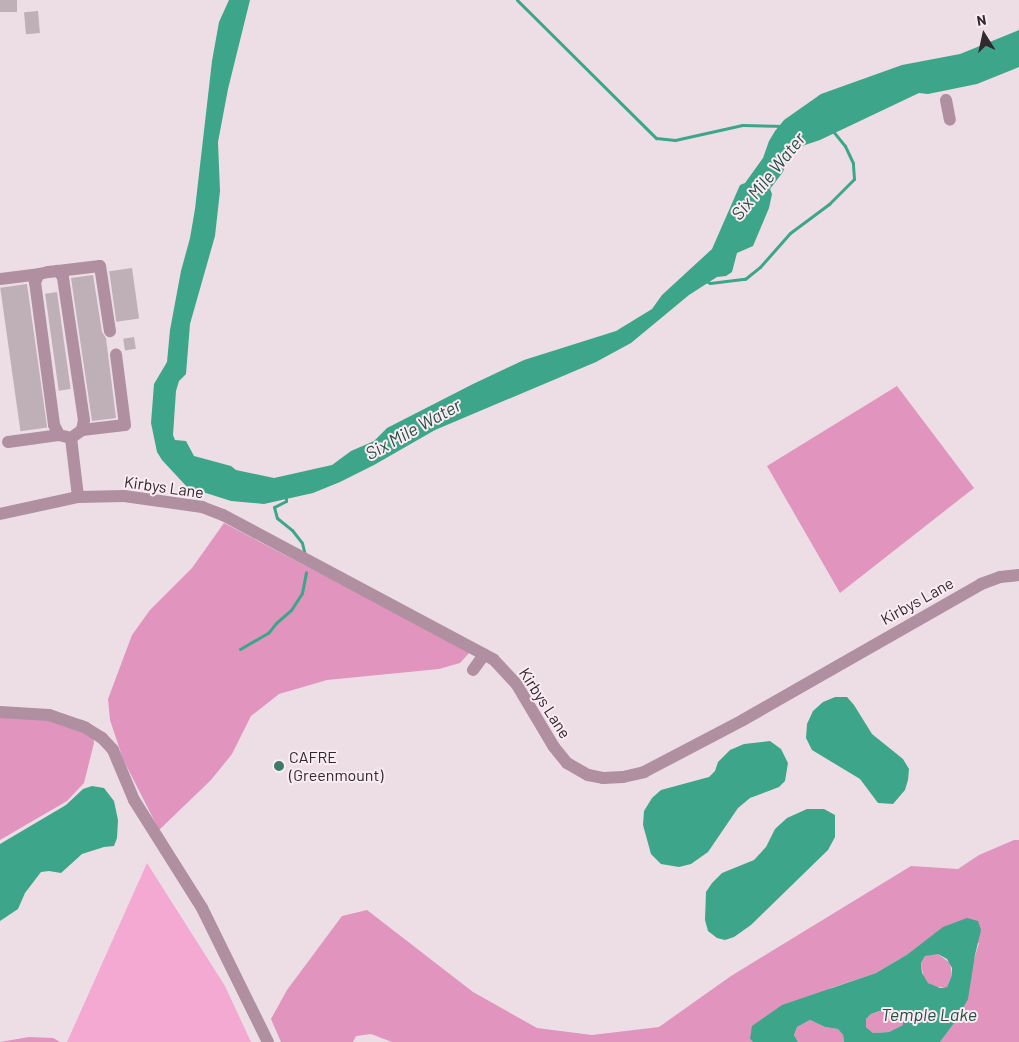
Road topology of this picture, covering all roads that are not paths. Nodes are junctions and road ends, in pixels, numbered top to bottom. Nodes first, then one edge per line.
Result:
1 (946, 100) dead end
2 (950, 120) dead end
3 (58, 272) junction
4 (38, 274) junction
5 (0, 279) edge
6 (110, 331) dead end
7 (116, 355) dead end
8 (82, 430) junction
9 (65, 436) junction
10 (8, 442) dead end
11 (78, 497) junction
12 (0, 514) edge
13 (1019, 574) edge
14 (484, 655) junction
15 (472, 670) dead end
16 (0, 712) edge
17 (268, 1042) edge

1 - 2 street
3 - 4 street
3 - 6 street
3 - 8 street
4 - 5 street
4 - 9 street
7 - 8 street
8 - 9 street
9 - 10 street
9 - 11 street
11 - 12 street, Kirbys Lane
11 - 14 street, Kirbys Lane
13 - 14 street, Kirbys Lane
14 - 15 street
16 - 17 street

